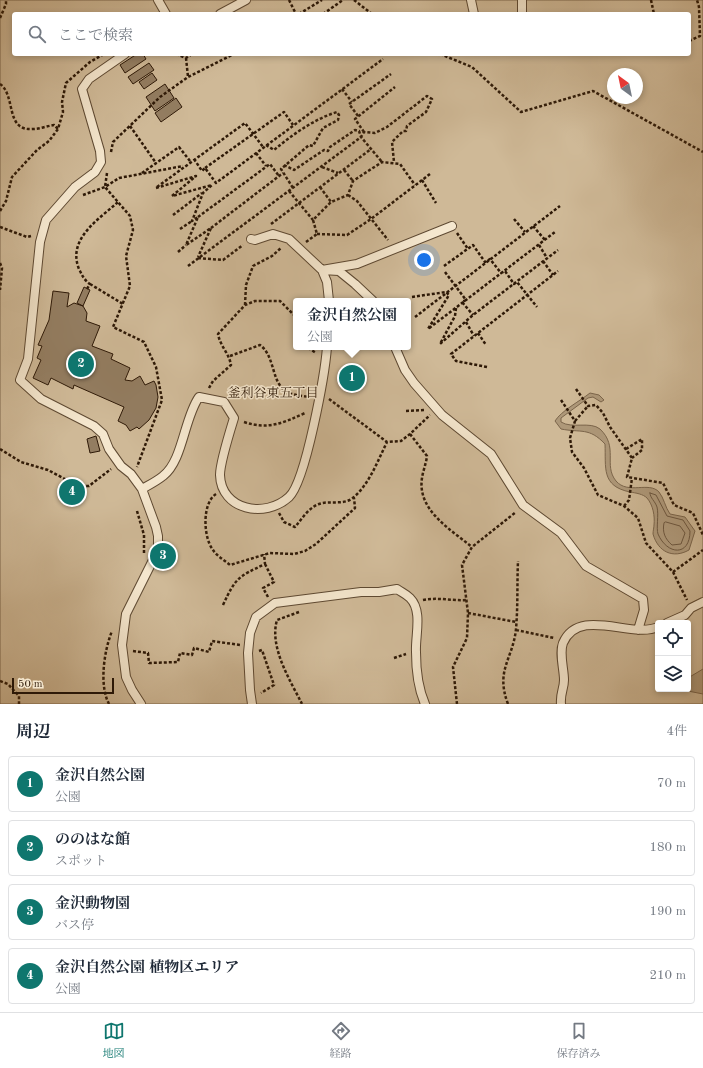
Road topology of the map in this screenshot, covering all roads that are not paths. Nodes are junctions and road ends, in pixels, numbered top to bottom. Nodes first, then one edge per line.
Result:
1 (158, 0) edge
2 (246, 0) edge
3 (471, 0) edge
4 (522, 0) edge
5 (165, 12) edge
6 (224, 12) edge
7 (474, 12) edge
8 (522, 12) edge
9 (122, 56) edge
10 (452, 226) road end
11 (251, 239) road end
12 (322, 270) junction
13 (329, 298) edge
14 (370, 298) edge
15 (326, 350) edge
16 (396, 350) edge
17 (142, 490) junction
18 (703, 602) edge
19 (674, 620) edge
20 (655, 627) edge
21 (638, 630) junction
22 (140, 704) edge
23 (252, 704) edge
24 (425, 704) edge
25 (561, 704) edge

1 - 5 lane
2 - 6 lane
3 - 7 lane
4 - 8 lane
9 - 17 lane
10 - 12 lane
11 - 12 lane
12 - 13 lane
12 - 14 lane
15 - 17 lane
16 - 21 lane
17 - 22 lane
18 - 19 lane
20 - 21 lane
21 - 25 lane
23 - 24 lane

